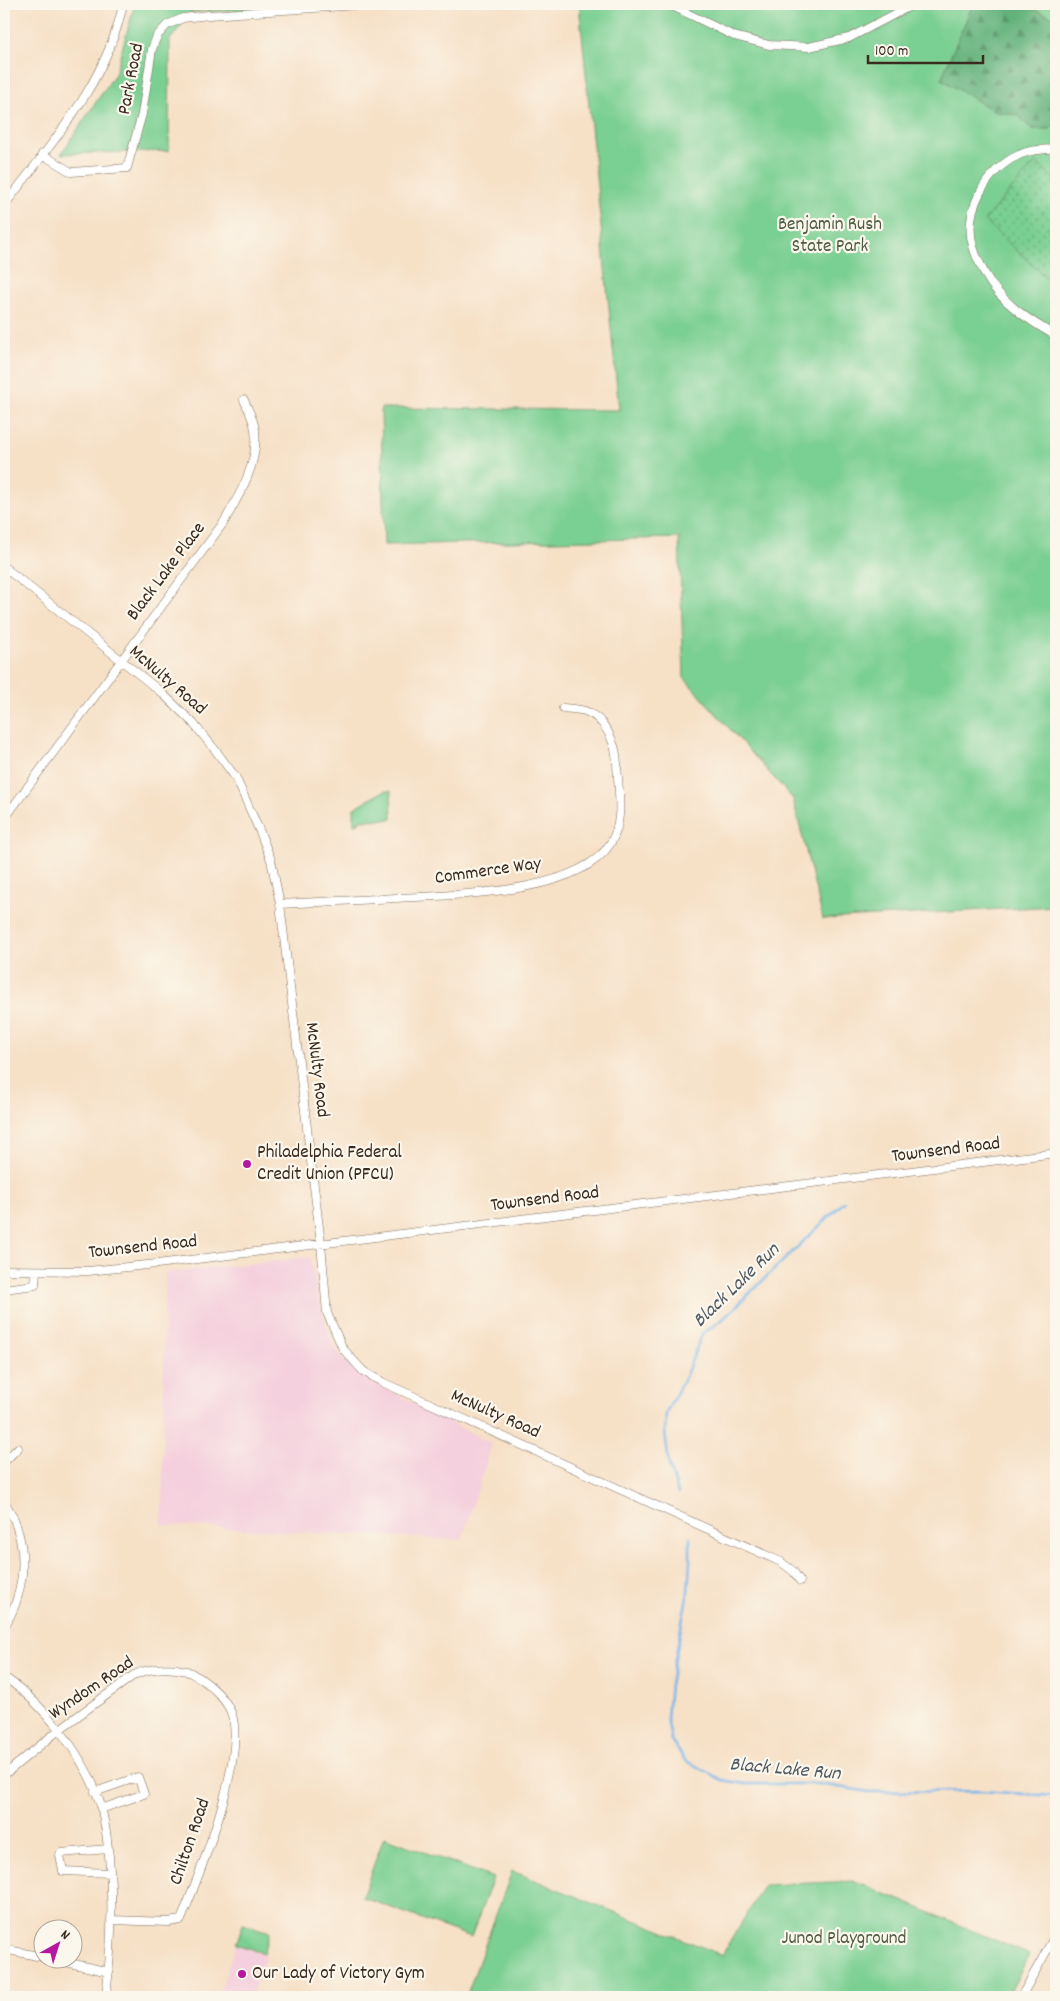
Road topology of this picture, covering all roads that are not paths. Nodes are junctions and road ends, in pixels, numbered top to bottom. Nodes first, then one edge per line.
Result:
1 (123, 4) edge
2 (372, 4) edge
3 (668, 4) edge
4 (914, 4) edge
5 (1056, 149) edge
6 (42, 154) junction
7 (4, 206) edge
8 (1056, 336) edge
9 (244, 400) dead end
10 (4, 567) edge
11 (120, 661) junction
12 (563, 708) dead end
13 (4, 819) edge
14 (280, 904) junction
15 (1056, 1153) edge
16 (321, 1244) junction
17 (4, 1270) edge
18 (36, 1271) junction
19 (4, 1289) edge
20 (18, 1448) dead end
21 (4, 1462) edge
22 (4, 1501) edge
23 (800, 1580) dead end
24 (4, 1627) edge
25 (4, 1677) edge
26 (228, 1706) joint
27 (60, 1729) junction
28 (4, 1775) edge
29 (96, 1792) junction
30 (101, 1809) junction
31 (108, 1850) junction
32 (110, 1873) junction
33 (111, 1920) junction
34 (1056, 1934) edge
35 (4, 1949) edge
36 (32, 1955) edge
37 (82, 1966) edge
38 (109, 1972) junction
39 (106, 1997) edge
40 (1021, 1997) edge

1 - 6 street
2 - 6 street, Park Road
3 - 4 street
5 - 8 street
6 - 7 street
9 - 11 street, Black Lake Place
10 - 11 street, McNulty Road
11 - 13 street, Black Lake Place
11 - 14 street, McNulty Road
12 - 14 street, Commerce Way
14 - 16 street, McNulty Road
15 - 16 street, Townsend Road
16 - 18 street, Townsend Road
16 - 23 street, McNulty Road
17 - 18 street, Townsend Road
18 - 19 street
20 - 21 street
22 - 24 street
25 - 27 street
26 - 27 street, Wyndom Road
26 - 33 street, Chilton Road
27 - 28 street, Wyndom Road
27 - 29 street
29 - 30 street
29 - 30 street
30 - 31 street
31 - 32 street
31 - 32 street
32 - 33 street
33 - 38 street
34 - 40 street
35 - 36 street
37 - 38 street
38 - 39 street

